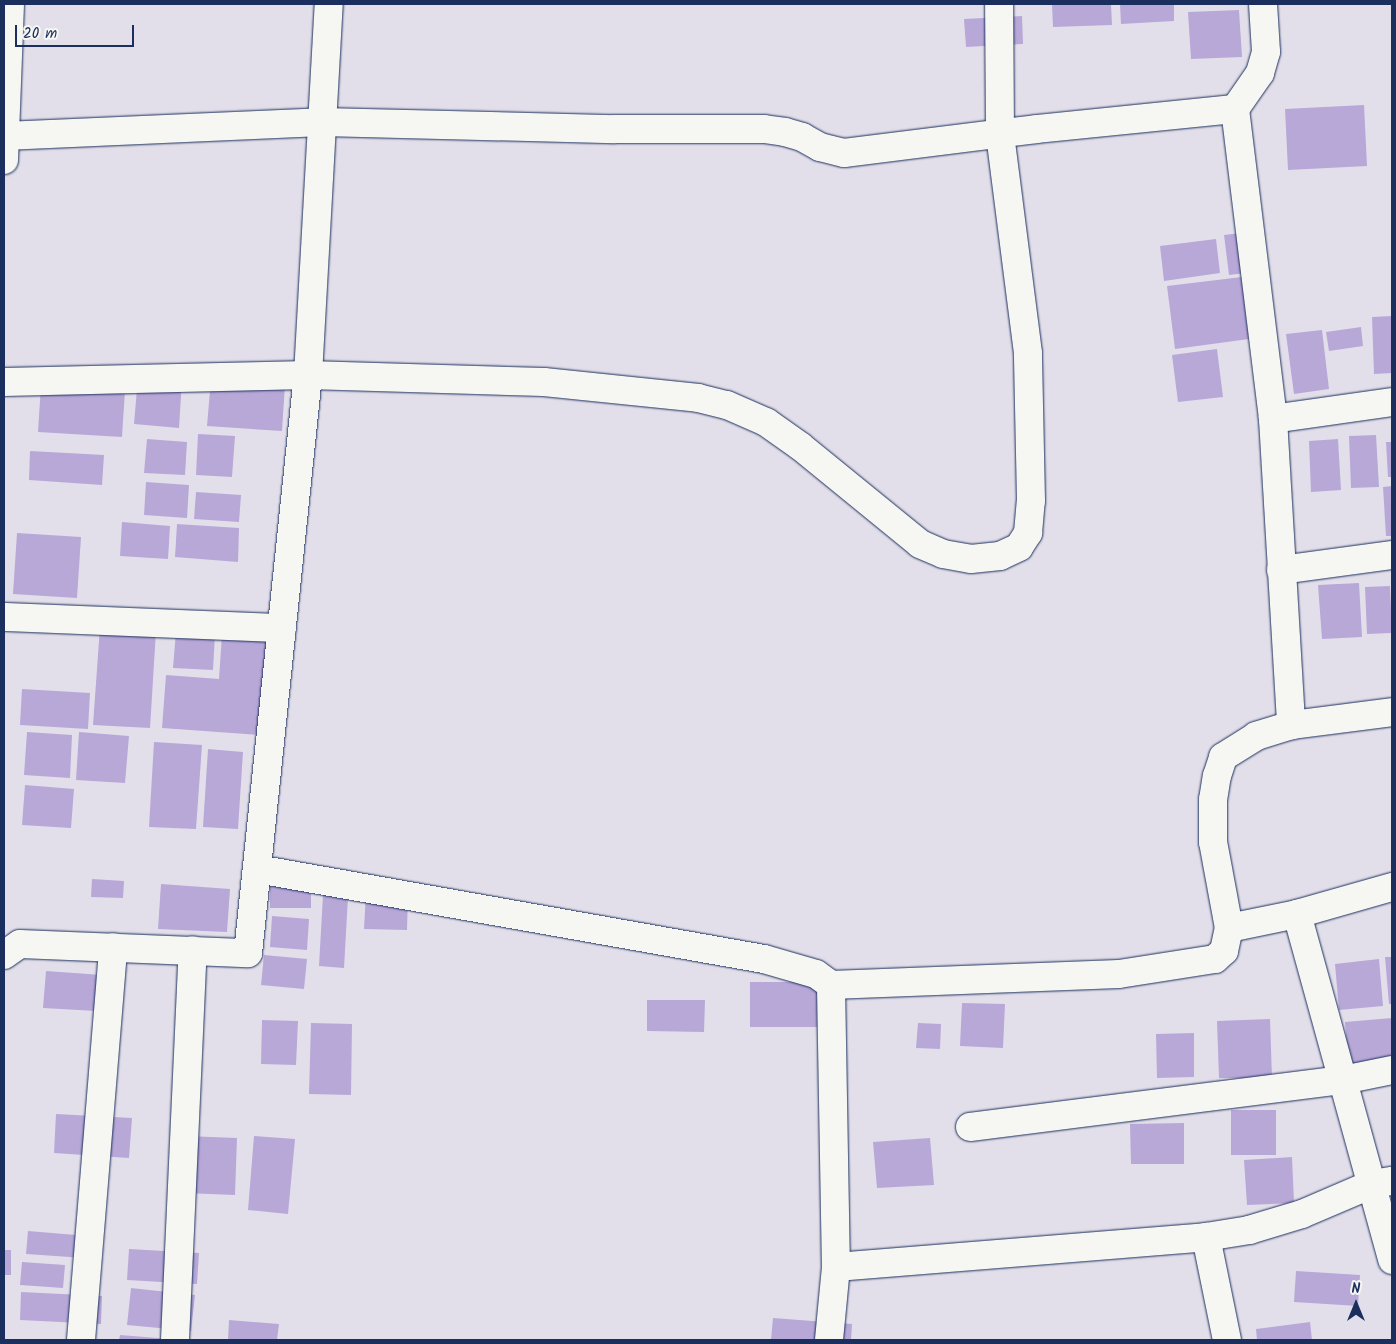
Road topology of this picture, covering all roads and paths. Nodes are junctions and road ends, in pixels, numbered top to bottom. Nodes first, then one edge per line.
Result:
1 (10, 4) edge
2 (329, 4) edge
3 (999, 4) edge
4 (1263, 4) edge
5 (1234, 108) junction
6 (322, 122) junction
7 (1000, 133) junction
8 (4, 136) edge
9 (4, 160) edge
10 (308, 375) junction
11 (4, 382) edge
12 (1392, 402) edge
13 (1273, 418) junction
14 (1392, 555) edge
15 (1281, 570) junction
16 (4, 617) edge
17 (282, 628) junction
18 (1392, 712) edge
19 (1291, 725) junction
20 (257, 869) junction
21 (1392, 887) edge
22 (1297, 914) junction
23 (1229, 928) junction
24 (113, 947) junction
25 (193, 950) junction
26 (4, 955) edge
27 (831, 985) junction
28 (1392, 1070) edge
29 (1343, 1080) junction
30 (970, 1127) dead end
31 (1382, 1183) edge
32 (1206, 1236) junction
33 (1392, 1260) edge
34 (836, 1267) junction
35 (81, 1340) edge
36 (175, 1340) edge
37 (829, 1340) edge
38 (1227, 1340) edge

1 - 8 street
2 - 6 street
3 - 7 street
4 - 5 street
5 - 7 street
5 - 13 street
6 - 7 street
6 - 8 street
6 - 10 street
7 - 10 street
8 - 9 street
10 - 11 street
10 - 17 street
12 - 13 street
13 - 15 street
14 - 15 street
15 - 19 street
16 - 17 street
17 - 20 street
18 - 19 street
19 - 23 street
20 - 25 street
20 - 27 street
21 - 22 street
22 - 23 street
22 - 29 street
23 - 27 street
24 - 25 street
24 - 26 street
24 - 35 street
25 - 36 street
27 - 34 street
28 - 29 street
29 - 30 street
29 - 31 street
31 - 32 street
31 - 33 street
32 - 34 street
32 - 38 street
34 - 37 street

